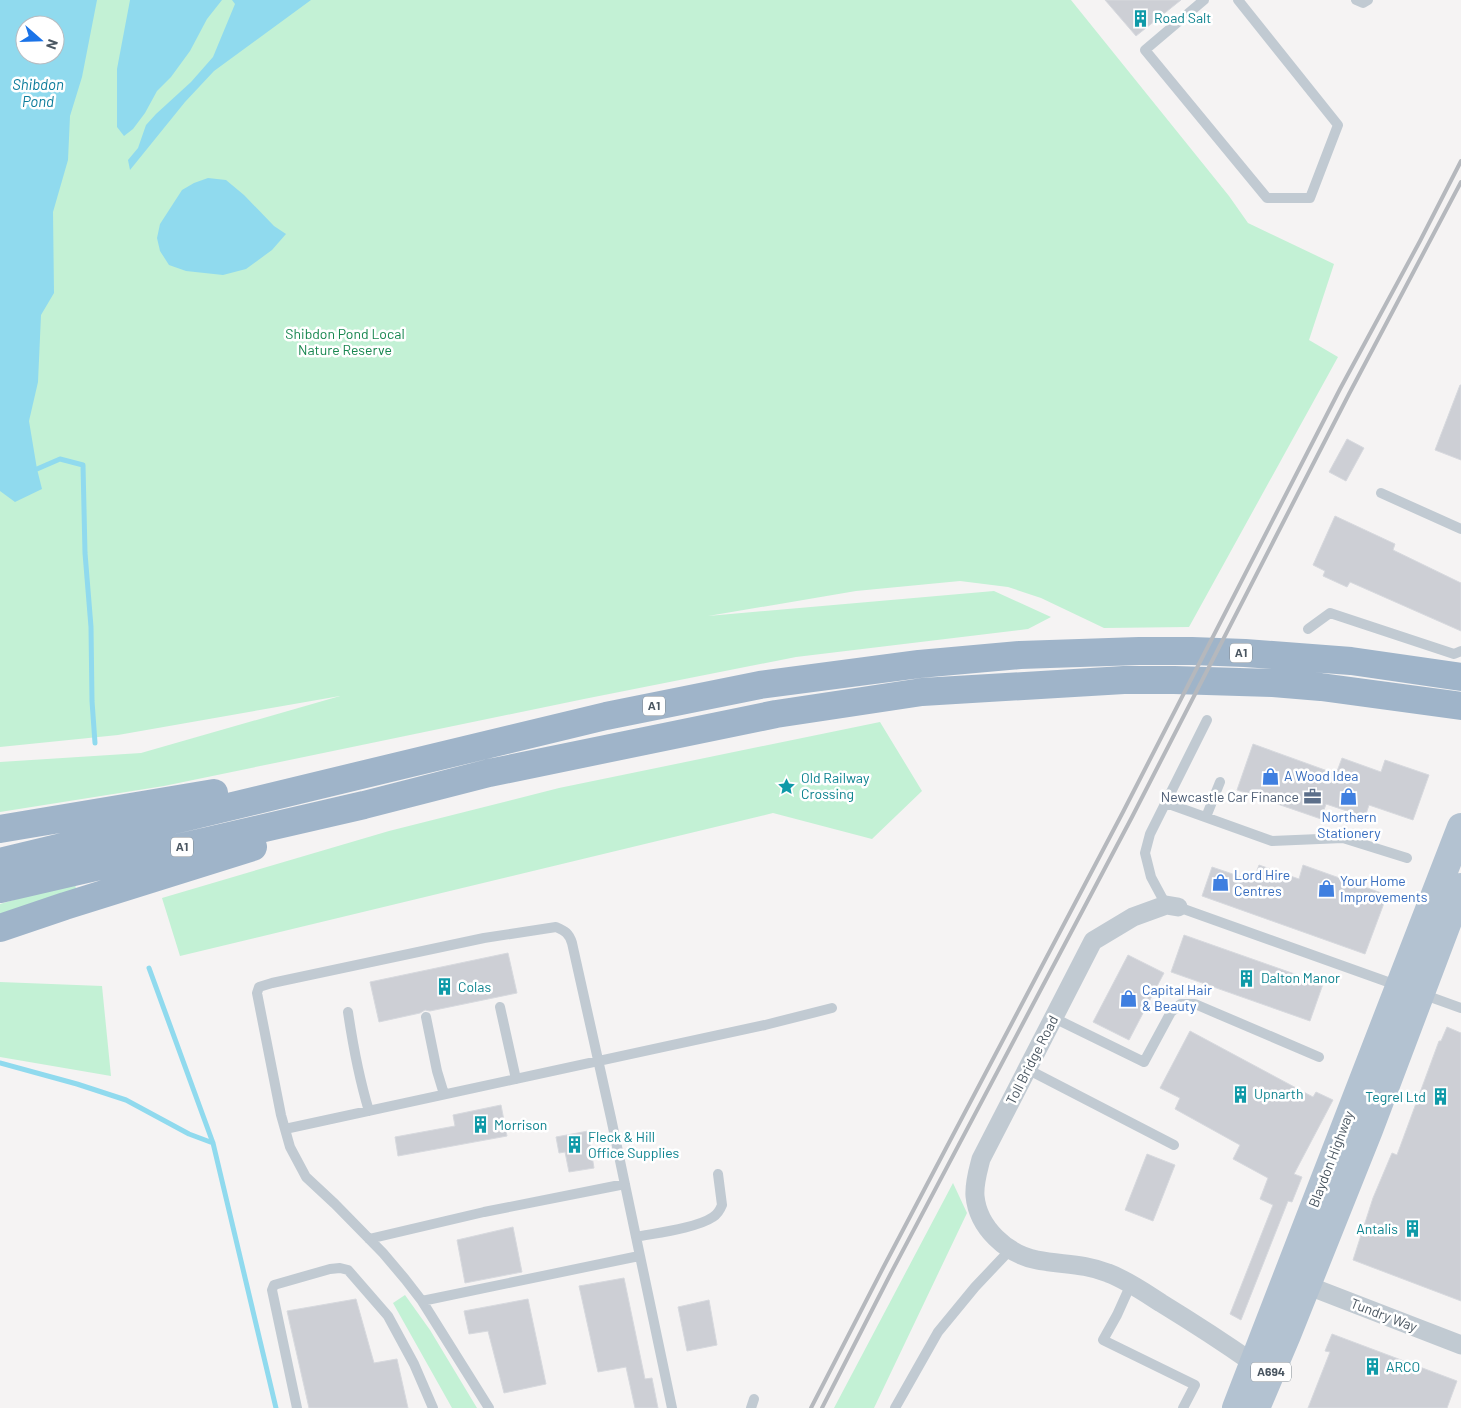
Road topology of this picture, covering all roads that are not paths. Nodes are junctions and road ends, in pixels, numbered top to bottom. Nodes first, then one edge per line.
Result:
1 (1204, 0) edge
2 (1238, 0) edge
3 (1356, 0) edge
4 (1368, 0) edge
5 (1381, 493) dead end
6 (1461, 529) edge
7 (1308, 628) dead end
8 (1461, 651) edge
9 (1461, 676) edge
10 (1461, 706) edge
11 (1207, 720) dead end
12 (1220, 782) dead end
13 (293, 791) junction
14 (1166, 803) junction
15 (364, 805) junction
16 (1206, 817) junction
17 (1461, 818) edge
18 (0, 830) edge
19 (1456, 839) edge
20 (1408, 858) dead end
21 (0, 862) edge
22 (1461, 887) edge
23 (0, 889) edge
24 (1172, 906) junction
25 (0, 928) edge
26 (500, 1007) dead end
27 (832, 1008) dead end
28 (1461, 1008) edge
29 (348, 1012) dead end
30 (426, 1018) dead end
31 (1054, 1018) junction
32 (1319, 1058) dead end
33 (598, 1060) junction
34 (1028, 1069) junction
35 (516, 1079) junction
36 (444, 1094) junction
37 (369, 1111) junction
38 (285, 1129) junction
39 (1174, 1145) dead end
40 (718, 1174) dead end
41 (625, 1184) junction
42 (636, 1237) junction
43 (369, 1239) junction
44 (1010, 1250) junction
45 (639, 1256) junction
46 (1131, 1284) junction
47 (1306, 1285) junction
48 (422, 1301) junction
49 (1287, 1335) junction
50 (1461, 1345) edge
51 (1253, 1363) junction
52 (298, 1408) edge
53 (433, 1408) edge
54 (489, 1408) edge
55 (672, 1408) edge
56 (895, 1408) edge
57 (1183, 1408) edge
58 (1236, 1408) edge
59 (1256, 1408) edge
60 (1268, 1408) edge

1 - 2 lane
3 - 4 lane
5 - 6 lane
7 - 8 lane
9 - 13 highway, A1
10 - 15 highway, A1
11 - 14 lane
12 - 16 lane
13 - 18 highway
13 - 21 highway, A1
14 - 16 lane
14 - 24 lane
15 - 23 highway, A1
15 - 25 highway
16 - 20 lane
17 - 19 main road, Blaydon Highway
19 - 51 main road, Blaydon Highway
22 - 47 main road, Blaydon Highway
24 - 28 lane
24 - 31 street, Toll Bridge Road
26 - 35 lane
27 - 33 lane
29 - 37 lane
30 - 36 lane
31 - 32 lane
31 - 34 street, Toll Bridge Road
33 - 35 lane
33 - 38 lane
33 - 41 lane
34 - 39 lane
34 - 44 street, Toll Bridge Road
35 - 36 lane
36 - 37 lane
37 - 38 lane
38 - 43 lane
40 - 42 lane
41 - 42 lane
41 - 43 lane
42 - 45 lane
43 - 48 lane
44 - 46 street, Toll Bridge Road
44 - 56 lane
45 - 48 lane
45 - 55 lane
46 - 51 street, Toll Bridge Road
46 - 57 lane
47 - 49 main road, Blaydon Highway
47 - 50 street, Tundry Way
48 - 54 lane
49 - 59 main road, Blaydon Highway / A694
49 - 60 main road
51 - 58 main road, Blaydon Highway
52 - 53 lane

